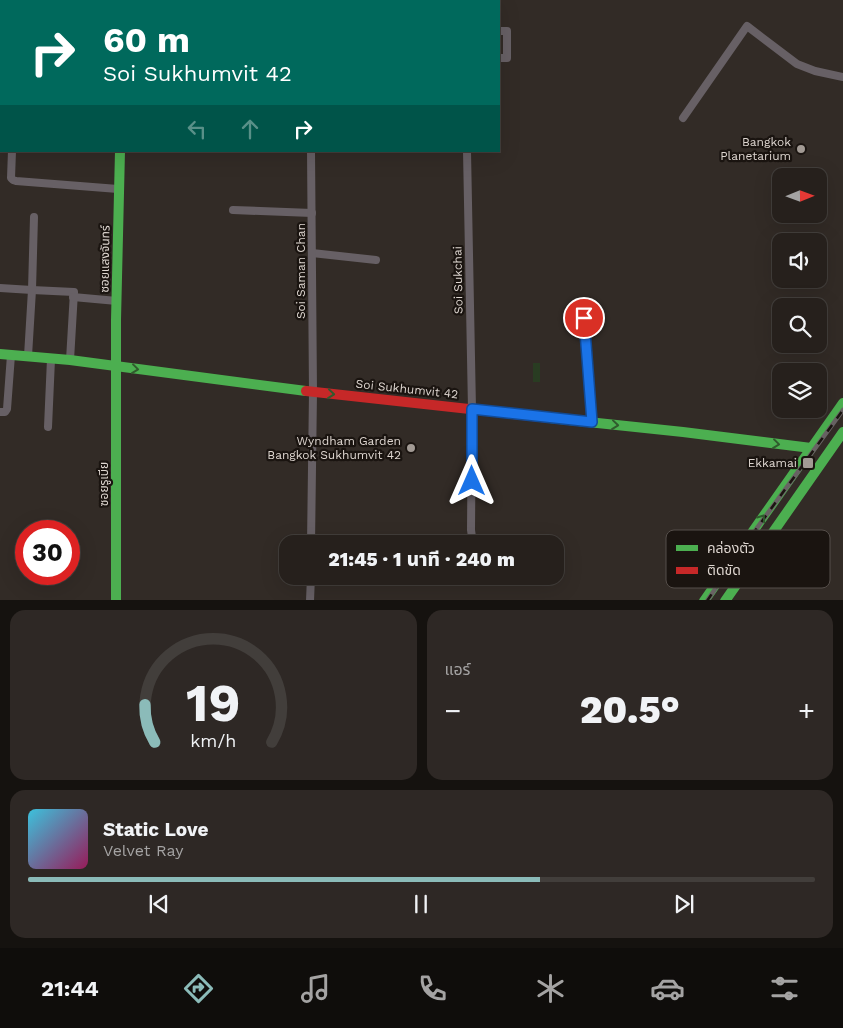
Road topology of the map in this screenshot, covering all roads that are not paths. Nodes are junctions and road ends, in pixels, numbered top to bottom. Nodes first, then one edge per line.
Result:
1 (500, 31) edge
2 (500, 58) edge
3 (843, 77) edge
4 (683, 118) dead end
5 (12, 152) edge
6 (120, 152) edge
7 (311, 152) edge
8 (467, 152) edge
9 (118, 190) junction
10 (233, 210) dead end
11 (312, 213) junction
12 (34, 217) dead end
13 (312, 252) junction
14 (376, 260) dead end
15 (0, 288) edge
16 (32, 290) junction
17 (74, 297) junction
18 (117, 301) junction
19 (584, 318) dead end
20 (0, 354) edge
21 (11, 354) junction
22 (28, 356) junction
23 (51, 359) junction
24 (70, 360) junction
25 (116, 366) junction
26 (313, 392) junction
27 (843, 403) edge
28 (472, 409) junction
29 (0, 412) edge
30 (592, 422) junction
31 (48, 427) dead end
32 (843, 432) edge
33 (811, 448) junction
34 (825, 458) junction
35 (753, 530) edge
36 (774, 530) edge
37 (311, 535) edge
38 (471, 535) edge
39 (311, 585) edge
40 (712, 588) edge
41 (733, 588) edge
42 (116, 600) edge
43 (310, 600) edge
44 (704, 600) edge
45 (725, 600) edge

1 - 2 street
3 - 4 street
5 - 9 street
6 - 9 street, ซอยแสงจันทร์
7 - 11 street, Soi Saman Chan
8 - 28 street, Soi Sukchai
9 - 18 street, ซอยแสงจันทร์
10 - 11 street
11 - 13 street, Soi Saman Chan
12 - 16 street
13 - 14 street
13 - 26 street, Soi Saman Chan
15 - 16 street
16 - 17 street
16 - 22 street
17 - 18 street
17 - 24 street
18 - 25 street, ซอยแสงจันทร์
19 - 30 street
20 - 21 street, Soi Sukhumvit 42
21 - 22 street, Soi Sukhumvit 42
21 - 29 street
22 - 23 street, Soi Sukhumvit 42
23 - 24 street, Soi Sukhumvit 42
23 - 31 street
24 - 25 street, Soi Sukhumvit 42
25 -> 26 street, Soi Sukhumvit 42
25 - 42 street, ซอยรูเบีย
26 -> 28 street, Soi Sukhumvit 42
26 - 37 street, Soi Saman Chan
27 - 33 street
28 - 30 street, Soi Sukhumvit 42
28 - 38 street, Soi Sukchai
30 -> 33 street, Soi Sukhumvit 42
32 - 34 street
33 - 34 street
35 -> 33 street
34 - 36 street
39 - 43 street
44 -> 40 street
41 - 45 street

